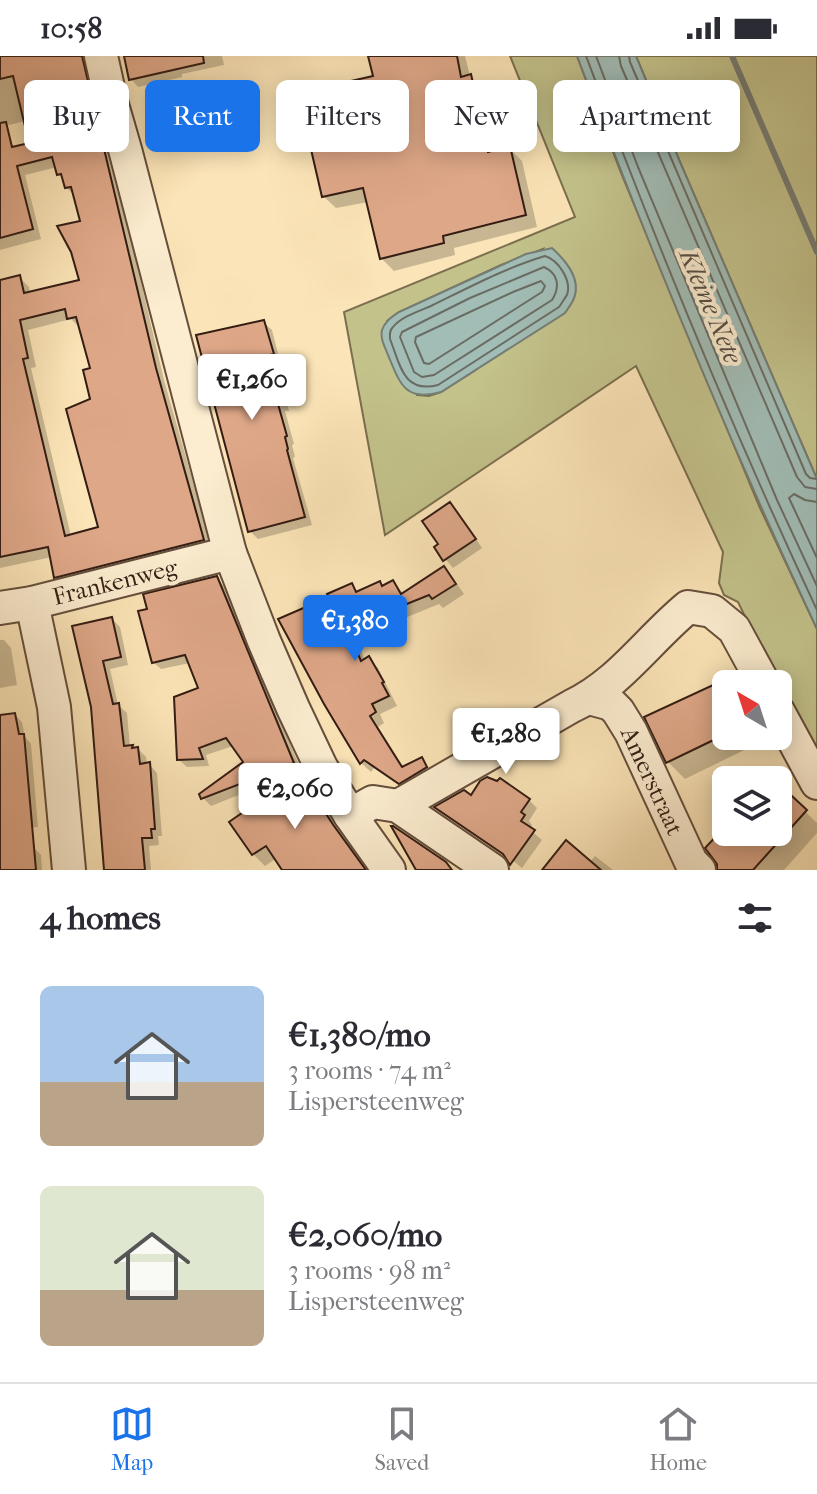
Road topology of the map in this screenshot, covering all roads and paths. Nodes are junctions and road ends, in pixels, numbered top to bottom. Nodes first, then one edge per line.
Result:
1 (101, 56) edge
2 (230, 553) junction
3 (32, 603) junction
4 (0, 608) edge
5 (756, 670) edge
6 (589, 698) junction
7 (792, 737) edge
8 (817, 783) edge
9 (398, 806) junction
10 (350, 815) junction
11 (69, 870) edge
12 (389, 870) edge
13 (492, 870) edge
14 (699, 870) edge

1 - 2 street
2 - 3 street, Frankenweg
2 - 10 street
3 - 4 street, Frankenweg
3 - 11 street
5 - 6 street
6 - 9 street
6 - 14 street, Amerstraat
7 - 8 street
9 - 10 street
9 - 13 street
10 - 12 street

